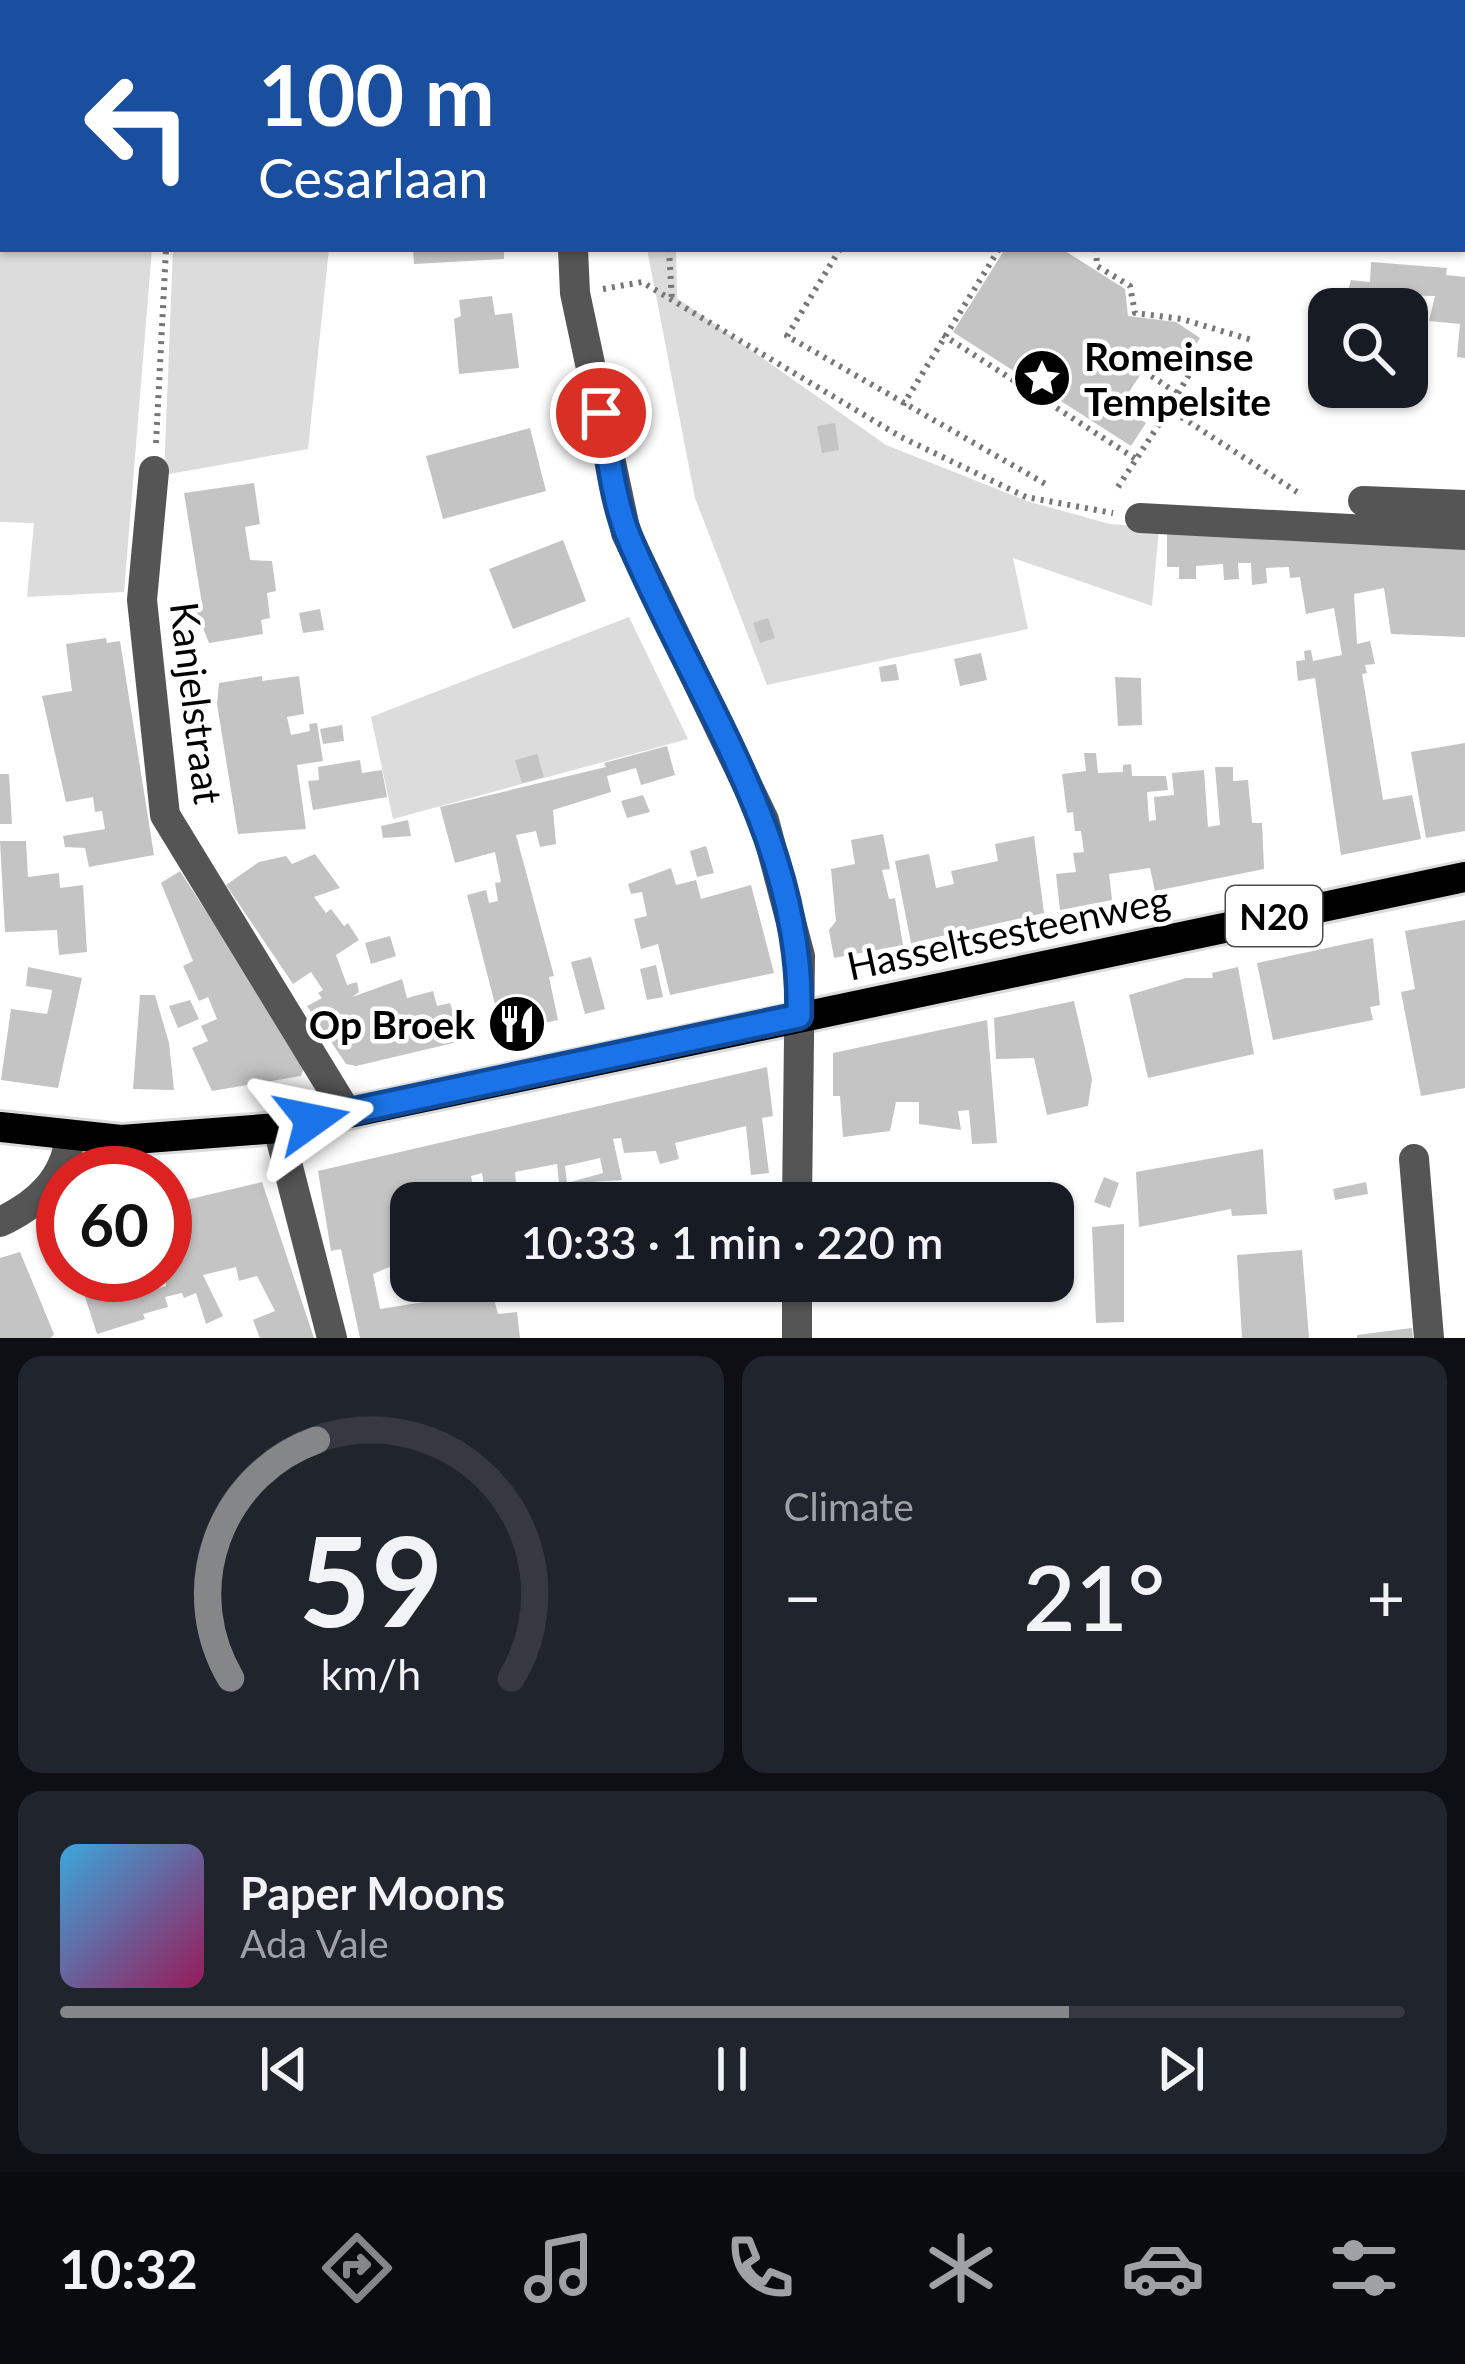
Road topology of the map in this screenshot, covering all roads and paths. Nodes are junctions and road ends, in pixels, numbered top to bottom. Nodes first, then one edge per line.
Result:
1 (166, 252) edge
2 (573, 252) edge
3 (669, 252) edge
4 (838, 252) edge
5 (997, 252) edge
6 (1096, 252) edge
7 (598, 290) dead end
8 (672, 302) junction
9 (943, 335) junction
10 (1255, 340) dead end
11 (1202, 354) dead end
12 (1144, 371) dead end
13 (1178, 394) junction
14 (903, 405) junction
15 (1168, 409) junction
16 (1136, 459) junction
17 (154, 471) joint
18 (1049, 487) dead end
19 (1118, 487) dead end
20 (1306, 497) dead end
21 (1364, 501) dead end
22 (1465, 505) edge
23 (1140, 518) joint
24 (1465, 535) edge
25 (1465, 877) edge
26 (799, 1016) junction
27 (347, 1113) junction
28 (0, 1127) edge
29 (278, 1128) junction
30 (70, 1137) junction
31 (1414, 1159) dead end
32 (797, 1182) edge
33 (0, 1222) edge
34 (797, 1302) edge
35 (332, 1338) edge
36 (797, 1338) edge
37 (1429, 1338) edge

1 - 17 path
2 - 26 street
3 - 8 path
4 - 14 path
5 - 9 path
6 - 10 path
7 - 8 path
8 - 23 path
9 - 14 path
9 - 16 path
11 - 13 path
12 - 13 path
13 - 15 path
14 - 18 path
15 - 16 path
15 - 20 path
16 - 19 path
17 - 27 street, Kanjelstraat
21 - 22 street
23 - 24 street
25 - 26 main road, Hasseltsesteenweg / N20
26 - 27 main road, Hasseltsesteenweg / N20
26 - 32 street
27 - 29 main road, Hasseltsesteenweg / N20
28 - 30 main road, Hasseltsesteenweg / N20
29 - 30 main road, Hasseltsesteenweg / N20
29 - 35 street
30 - 33 street
31 - 37 street
34 - 36 street

